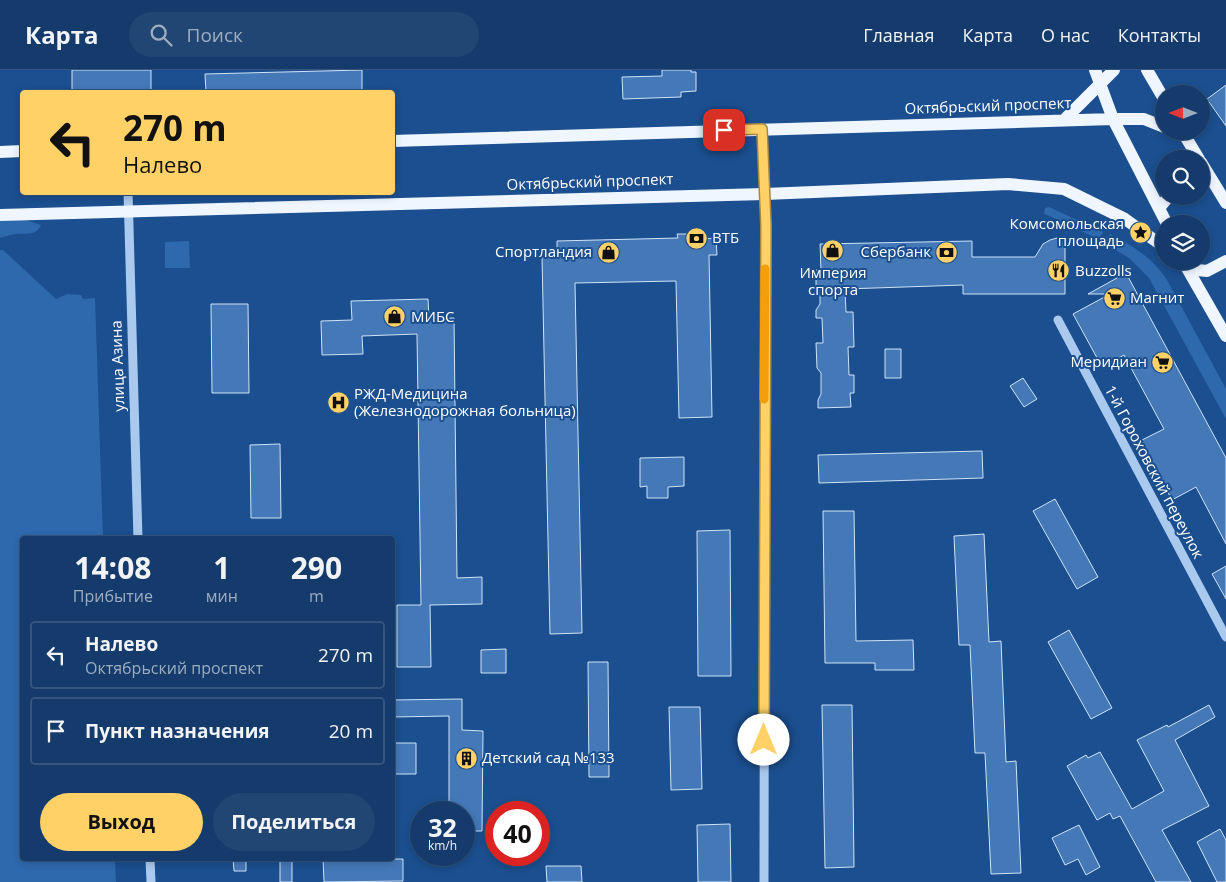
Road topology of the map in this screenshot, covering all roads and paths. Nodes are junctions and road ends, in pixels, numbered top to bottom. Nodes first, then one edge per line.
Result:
1 (1095, 70) edge
2 (1114, 70) edge
3 (1148, 70) edge
4 (1100, 84) junction
5 (1157, 85) edge
6 (1114, 118) junction
7 (1064, 120) junction
8 (1155, 123) edge
9 (762, 129) junction
10 (395, 141) edge
11 (20, 151) edge
12 (0, 152) edge
13 (1210, 185) edge
14 (765, 194) junction
15 (128, 195) edge
16 (1226, 203) edge
17 (1160, 207) joint
18 (128, 211) junction
19 (0, 215) edge
20 (1163, 215) edge
21 (1155, 240) edge
22 (1226, 261) edge
23 (1210, 269) edge
24 (1189, 270) edge
25 (1058, 320) dead end
26 (1226, 336) edge
27 (138, 536) edge
28 (1226, 637) edge
29 (150, 861) edge
30 (151, 882) edge
31 (764, 882) edge

1 - 4 main road
2 - 4 main road
3 - 5 main road
4 - 6 main road
4 - 7 main road
6 - 7 main road, Октябрьский проспект
6 - 8 main road, Октябрьский проспект
6 - 17 main road
7 - 9 main road, Октябрьский проспект
9 - 10 main road, Октябрьский проспект
9 - 14 street
11 - 12 main road
13 - 16 main road
14 - 18 main road, Октябрьский проспект
14 - 21 main road, Октябрьский проспект
14 - 31 street
15 - 18 street, улица Азина
17 - 20 main road
18 - 19 main road, Октябрьский проспект
18 - 27 street, улица Азина
22 - 23 main road
24 - 26 main road
25 - 28 street, 1-й Гороховский переулок
29 - 30 street

